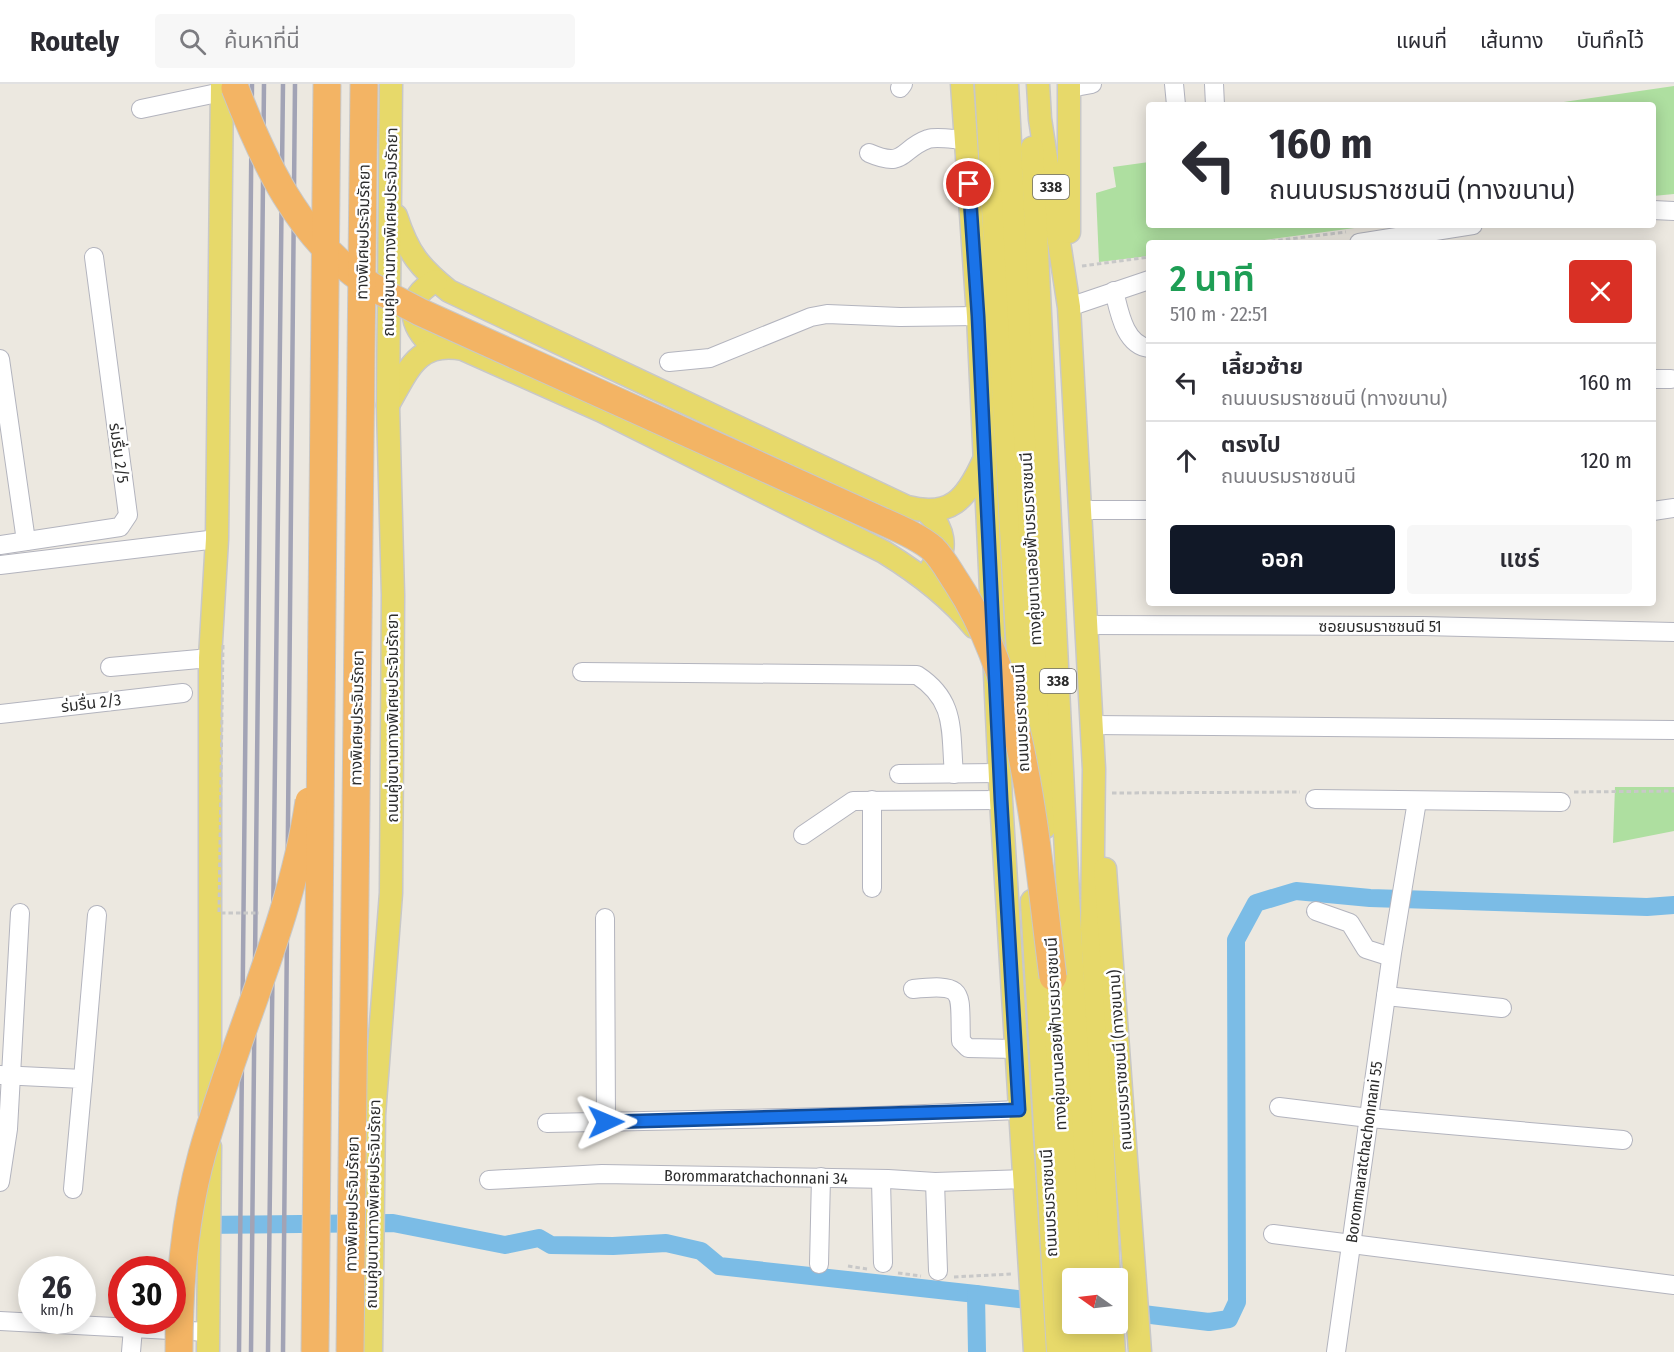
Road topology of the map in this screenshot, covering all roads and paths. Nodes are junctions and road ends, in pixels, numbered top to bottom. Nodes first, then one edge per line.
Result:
1 (327, 84) edge
2 (364, 84) edge
3 (391, 84) edge
4 (962, 84) edge
5 (986, 84) edge
6 (1007, 84) edge
7 (1029, 84) edge
8 (1038, 84) edge
9 (1092, 84) edge
10 (1174, 84) edge
11 (1214, 84) edge
12 (1069, 86) edge
13 (226, 88) edge
14 (1176, 102) edge
15 (1215, 102) edge
16 (141, 109) dead end
17 (966, 140) junction
18 (869, 153) dead end
19 (390, 201) junction
20 (1656, 210) edge
21 (1674, 212) edge
22 (1444, 228) edge
23 (1356, 237) edge
24 (1306, 240) edge
25 (94, 257) dead end
26 (1146, 257) edge
27 (1068, 267) junction
28 (436, 281) junction
29 (1146, 281) edge
30 (1114, 291) junction
31 (1069, 299) junction
32 (978, 316) junction
33 (435, 348) junction
34 (1146, 348) edge
35 (0, 359) edge
36 (669, 362) dead end
37 (388, 406) junction
38 (984, 451) junction
39 (1008, 488) junction
40 (1674, 508) edge
41 (1081, 510) junction
42 (1146, 510) edge
43 (1656, 511) edge
44 (926, 512) junction
45 (217, 539) junction
46 (26, 541) junction
47 (0, 545) edge
48 (0, 565) edge
49 (917, 573) junction
50 (1086, 625) junction
51 (1674, 632) edge
52 (993, 652) junction
53 (210, 658) junction
54 (110, 667) dead end
55 (582, 672) dead end
56 (183, 693) dead end
57 (322, 711) junction
58 (0, 714) edge
59 (1091, 725) junction
60 (1674, 730) edge
61 (1094, 769) junction
62 (1000, 773) junction
63 (898, 774) dead end
64 (954, 774) junction
65 (1315, 799) dead end
66 (872, 800) junction
67 (1001, 800) junction
68 (1561, 802) dead end
69 (1415, 807) junction
70 (803, 835) dead end
71 (872, 888) dead end
72 (1316, 911) dead end
73 (20, 913) dead end
74 (97, 915) dead end
75 (605, 918) dead end
76 (1392, 955) junction
77 (1053, 977) junction
78 (913, 989) dead end
79 (1386, 996) junction
80 (1502, 1008) dead end
81 (1015, 1049) junction
82 (5, 1075) edge
83 (83, 1079) junction
84 (1279, 1107) dead end
85 (1019, 1110) junction
86 (1369, 1118) junction
87 (606, 1122) junction
88 (547, 1123) dead end
89 (1623, 1140) dead end
90 (821, 1178) junction
91 (1024, 1179) junction
92 (489, 1180) dead end
93 (881, 1180) junction
94 (0, 1182) edge
95 (935, 1182) junction
96 (73, 1189) dead end
97 (1273, 1234) dead end
98 (1351, 1245) junction
99 (883, 1263) dead end
100 (819, 1264) dead end
101 (1063, 1268) edge
102 (1089, 1268) edge
103 (1109, 1268) edge
104 (938, 1271) dead end
105 (1674, 1285) edge
106 (1062, 1299) edge
107 (0, 1321) edge
108 (1062, 1321) edge
109 (108, 1327) edge
110 (132, 1334) edge
111 (165, 1334) edge
112 (1075, 1334) edge
113 (1094, 1334) edge
114 (1113, 1334) edge
115 (208, 1342) edge
116 (131, 1352) edge
117 (178, 1352) edge
118 (315, 1352) edge
119 (350, 1352) edge
120 (371, 1352) edge
121 (1035, 1352) edge
122 (1058, 1352) edge
123 (1076, 1352) edge
124 (1095, 1352) edge
125 (1114, 1352) edge
126 (1140, 1352) edge
127 (1336, 1352) edge

1 - 57 highway, ทางพิเศษประจิมรัถยา, bridge
2 - 119 highway, ทางพิเศษประจิมรัถยา, bridge
3 - 19 main road, ถนนคู่ขนานทางพิเศษประจิมรัถยา
4 - 17 main road
5 - 39 main road, ถนนบรมราชชนนี
6 - 77 main road, ทางคู่ขนานลอยฟ้าบรมราชชนนี / 338, bridge
7 - 102 main road, ทางคู่ขนานลอยฟ้าบรมราชชนนี / 338
8 - 31 main road, 338
9 - 12 street
10 - 14 street
11 - 15 street
12 - 27 main road, 338
13 - 16 street
13 - 45 main road
13 - 77 highway, bridge
17 - 18 street
17 - 32 main road
19 - 28 main road
19 - 37 main road, ถนนคู่ขนานทางพิเศษประจิมรัถยา
20 - 21 street
22 - 23 street
23 - 24 path
25 - 46 street, ร่มรื่น 2/5
26 - 27 path
27 - 31 main road, 338
28 - 33 main road
28 - 44 main road
29 - 30 street
30 - 31 street
30 - 34 street
31 - 41 main road, 338
32 - 36 street
32 - 38 main road
33 - 37 main road
33 - 49 main road
35 - 46 street
37 - 120 main road, ถนนคู่ขนานทางพิเศษประจิมรัถยา
38 - 39 main road
38 - 44 main road
38 - 52 main road, ถนนบรมราชชนนี
39 - 106 main road, ถนนบรมราชชนนี / 338
40 - 43 street
41 - 42 street
41 - 50 main road, 338
44 - 49 main road
45 - 48 street
45 - 53 main road
46 - 47 street, ร่มรื่น 2/5
49 - 52 main road
50 - 51 street, ซอยบรมราชชนนี 51
50 - 59 main road, 338
52 - 62 main road, ถนนบรมราชชนนี
53 - 54 street
53 - 115 main road
55 - 64 street
56 - 58 street, ร่มรื่น 2/3
57 - 117 highway, bridge
57 - 118 highway, ทางพิเศษประจิมรัถยา, bridge
59 - 60 street
59 - 61 main road, 338
61 - 103 main road, 338
61 - 126 main road, ถนนบรมราชชนนี (ทางขนาน) / 338
62 - 64 street
62 - 67 main road, ถนนบรมราชชนนี
63 - 64 street
65 - 69 street
66 - 67 street
66 - 70 street
66 - 71 street
67 - 81 main road
68 - 69 street
69 - 76 street, Borommaratchachonnani 55
72 - 76 street
73 - 82 street
74 - 83 street
75 - 87 street
76 - 79 street, Borommaratchachonnani 55
77 - 101 main road, ทางคู่ขนานลอยฟ้าบรมราชชนนี / 338
78 - 81 street
79 - 80 street
79 - 86 street, Borommaratchachonnani 55
81 - 85 main road
82 - 83 street
82 - 94 street
83 - 96 street
84 - 86 street
85 - 87 street
85 - 91 main road
86 - 89 street
86 - 98 street, Borommaratchachonnani 55
87 - 88 street
90 - 92 street, Borommaratchachonnani 34
90 - 93 street, Borommaratchachonnani 34
90 - 100 street
91 - 95 street, Borommaratchachonnani 34
91 - 121 main road
93 - 95 street, Borommaratchachonnani 34
93 - 99 street
95 - 104 street
97 - 98 street
98 - 105 street
98 - 127 street, Borommaratchachonnani 55
107 - 109 street
108 - 122 main road, ถนนบรมราชชนนี / 338
110 - 116 street
111 - 115 street
112 - 123 main road
113 - 124 main road
114 - 125 main road

